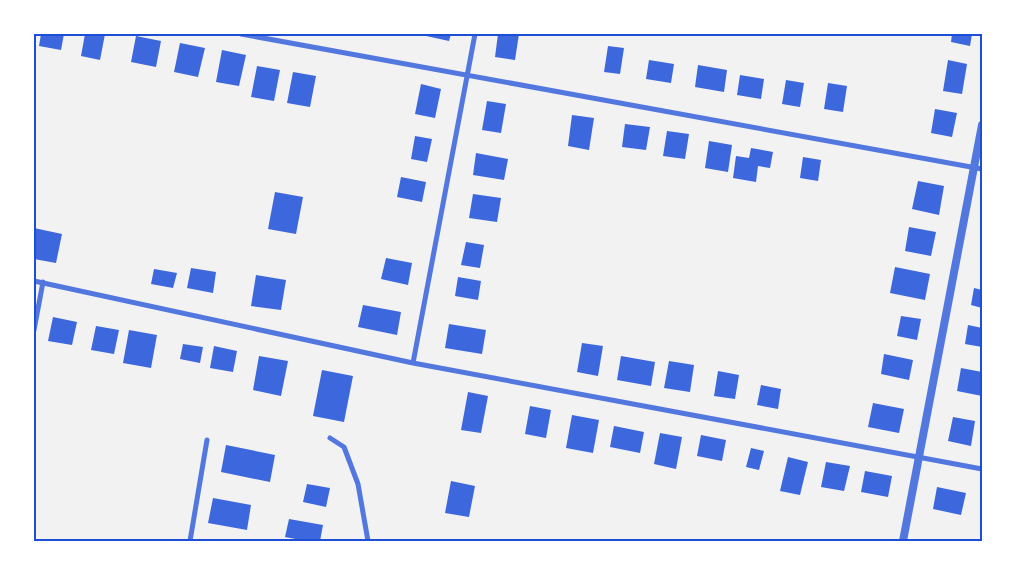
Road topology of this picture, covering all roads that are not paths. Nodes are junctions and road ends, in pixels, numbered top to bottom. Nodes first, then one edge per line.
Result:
1 (241, 34) edge
2 (475, 34) edge
3 (467, 74) junction
4 (982, 125) edge
5 (979, 168) edge
6 (34, 281) edge
7 (43, 282) junction
8 (34, 330) edge
9 (413, 363) junction
10 (330, 438) dead end
11 (207, 440) dead end
12 (919, 457) junction
13 (982, 468) edge
14 (190, 541) edge
15 (368, 541) edge
16 (903, 541) edge

1 - 3 street
2 - 3 street
3 - 5 street
3 - 9 street
4 - 5 street
5 - 12 street
6 - 7 street
7 - 8 street
7 - 9 street
9 - 12 street
10 - 15 street
11 - 14 street
12 - 13 street
12 - 16 street

